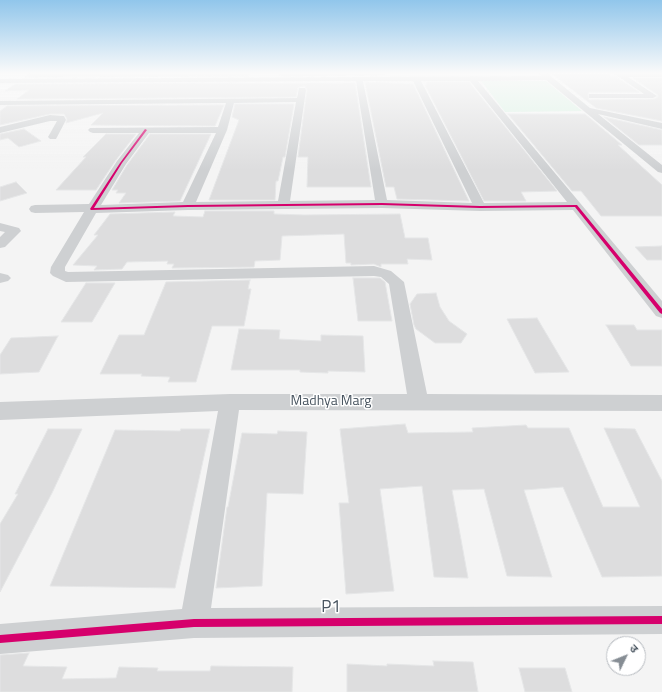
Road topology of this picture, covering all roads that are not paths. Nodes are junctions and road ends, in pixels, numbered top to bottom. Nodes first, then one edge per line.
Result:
1 (106, 105) edge
2 (233, 105) edge
3 (299, 105) edge
4 (364, 105) edge
5 (429, 105) edge
6 (494, 105) edge
7 (581, 105) edge
8 (586, 109) junction
9 (99, 112) dead end
10 (662, 126) edge
11 (0, 130) edge
12 (93, 130) dead end
13 (146, 130) junction
14 (222, 130) junction
15 (53, 137) dead end
16 (662, 170) edge
17 (382, 204) junction
18 (188, 206) junction
19 (283, 206) junction
20 (480, 206) junction
21 (576, 206) junction
22 (35, 208) dead end
23 (92, 209) junction
24 (0, 227) edge
25 (0, 244) edge
26 (662, 312) edge
27 (230, 402) junction
28 (418, 402) junction
29 (662, 403) edge
30 (0, 411) edge
31 (662, 620) edge
32 (194, 623) junction
33 (0, 639) edge

1 - 9 street
2 - 14 street
3 - 19 street
4 - 17 street
5 - 20 street
6 - 21 street
7 - 8 street
8 - 10 street
8 - 16 street
11 - 15 street
12 - 13 street
13 - 14 street
13 - 23 street
14 - 18 street
17 - 19 street
17 - 20 street
18 - 19 street
18 - 23 street
20 - 21 street
21 - 26 street
22 - 23 street
23 - 28 street
24 - 25 street
27 - 28 street, Madhya Marg
27 - 30 street, Madhya Marg
27 - 32 street
28 - 29 street, Madhya Marg
31 - 32 street, P1
32 - 33 street, P1

